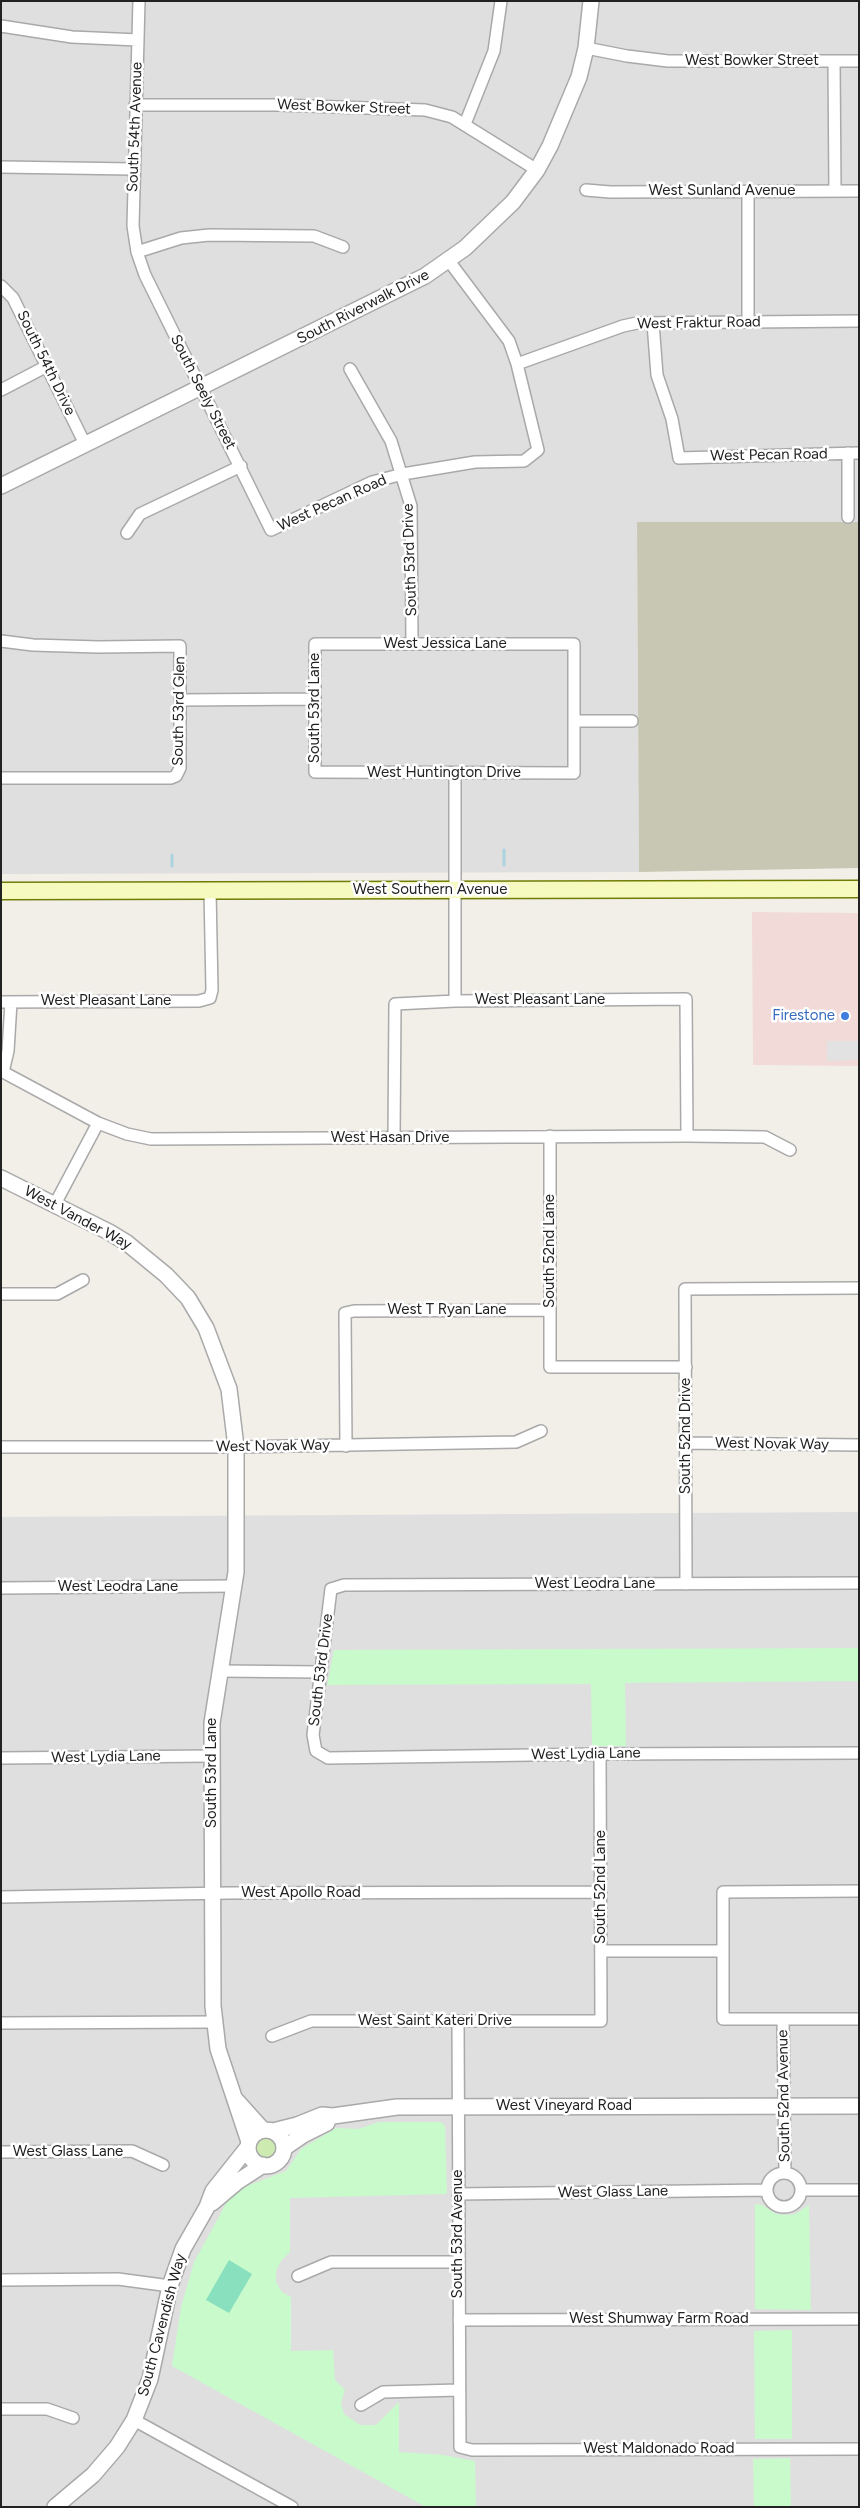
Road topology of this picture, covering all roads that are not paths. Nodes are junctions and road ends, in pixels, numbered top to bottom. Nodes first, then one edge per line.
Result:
1 (139, 1) edge
2 (502, 1) edge
3 (591, 1) edge
4 (1, 26) edge
5 (138, 40) junction
6 (586, 48) junction
7 (834, 61) junction
8 (859, 61) edge
9 (135, 105) junction
10 (464, 124) junction
11 (1, 167) edge
12 (133, 169) junction
13 (537, 170) junction
14 (586, 190) dead end
15 (748, 191) junction
16 (835, 191) junction
17 (859, 191) edge
18 (342, 247) dead end
19 (137, 252) junction
20 (449, 260) junction
21 (1, 286) edge
22 (859, 321) edge
23 (748, 322) junction
24 (653, 323) junction
25 (517, 364) junction
26 (48, 366) junction
27 (350, 369) dead end
28 (201, 387) junction
29 (1, 390) edge
30 (85, 444) junction
31 (853, 453) edge
32 (241, 466) junction
33 (403, 474) junction
34 (1, 486) edge
35 (848, 517) dead end
36 (271, 530) joint
37 (128, 533) dead end
38 (1, 641) edge
39 (315, 644) joint
40 (412, 644) junction
41 (316, 699) junction
42 (180, 700) junction
43 (574, 721) junction
44 (632, 721) dead end
45 (315, 772) joint
46 (455, 774) junction
47 (1, 778) edge
48 (859, 889) edge
49 (455, 890) junction
50 (1, 891) edge
51 (210, 891) junction
52 (455, 1001) junction
53 (6, 1002) edge
54 (98, 1123) junction
55 (550, 1136) junction
56 (687, 1136) junction
57 (394, 1138) junction
58 (790, 1150) dead end
59 (1, 1178) edge
60 (55, 1204) junction
61 (83, 1280) dead end
62 (859, 1288) edge
63 (1, 1294) edge
64 (550, 1310) junction
65 (686, 1367) junction
66 (541, 1431) dead end
67 (686, 1443) junction
68 (859, 1445) edge
69 (346, 1446) junction
70 (1, 1447) edge
71 (236, 1447) junction
72 (859, 1583) edge
73 (686, 1584) junction
74 (235, 1586) junction
75 (1, 1588) edge
76 (331, 1589) joint
77 (220, 1671) junction
78 (320, 1672) junction
79 (316, 1751) joint
80 (600, 1754) junction
81 (859, 1754) edge
82 (211, 1756) junction
83 (1, 1758) edge
84 (859, 1891) edge
85 (600, 1892) junction
86 (212, 1893) junction
87 (1, 1897) edge
88 (601, 1951) junction
89 (722, 1951) junction
90 (783, 2019) junction
91 (859, 2019) edge
92 (458, 2021) junction
93 (601, 2021) joint
94 (213, 2022) junction
95 (1, 2023) edge
96 (272, 2036) dead end
97 (235, 2098) junction
98 (784, 2105) junction
99 (859, 2106) edge
100 (458, 2107) junction
101 (333, 2116) junction
102 (268, 2130) junction
103 (249, 2144) junction
104 (284, 2148) junction
105 (1, 2152) edge
106 (163, 2165) dead end
107 (263, 2165) junction
108 (785, 2173) junction
109 (767, 2190) junction
110 (802, 2190) junction
111 (859, 2190) edge
112 (458, 2194) junction
113 (207, 2207) junction
114 (458, 2262) junction
115 (298, 2276) dead end
116 (1, 2280) edge
117 (170, 2286) junction
118 (859, 2319) edge
119 (459, 2320) junction
120 (459, 2390) junction
121 (361, 2405) dead end
122 (1, 2409) edge
123 (73, 2418) dead end
124 (134, 2420) junction
125 (460, 2447) joint
126 (859, 2449) edge
127 (55, 2507) edge
128 (292, 2507) edge

1 - 5 street, South 54th Avenue
2 - 10 street
3 - 6 street, South Riverwalk Drive
4 - 5 street
5 - 9 street, South 54th Avenue
6 - 7 street, West Bowker Street
6 - 13 street, South Riverwalk Drive
7 - 8 street, West Bowker Street
7 - 16 street
9 - 10 street, West Bowker Street
9 - 12 street, South 54th Avenue
10 - 13 street, West Bowker Street
11 - 12 street
12 - 19 street, South 54th Avenue
13 - 20 street, South Riverwalk Drive
14 - 15 street, West Sunland Avenue
15 - 16 street, West Sunland Avenue
15 - 23 street
16 - 17 street, West Sunland Avenue
18 - 19 street
19 - 28 street, South Seely Street
20 - 25 street
20 - 28 street, South Riverwalk Drive
21 - 26 street, South 54th Drive
22 - 23 street, West Fraktur Road
23 - 24 street, West Fraktur Road
24 - 25 street, West Fraktur Road
24 - 31 street, West Pecan Road
25 - 33 street, West Pecan Road
26 - 29 street
26 - 30 street, South 54th Drive
27 - 33 street, South 53rd Drive
28 - 30 street, South Riverwalk Drive
28 - 32 street, South Seely Street
30 - 34 street, South Riverwalk Drive
31 - 35 street
32 - 36 street, South Seely Street
32 - 37 street
33 - 36 street, West Pecan Road
33 - 40 street, South 53rd Drive
38 - 42 street, South 53rd Glen
39 - 40 street, West Jessica Lane
39 - 41 street, South 53rd Lane
40 - 43 street, West Jessica Lane
41 - 42 street
41 - 45 street, South 53rd Lane
42 - 47 street, South 53rd Glen
43 - 44 street
43 - 46 street, West Huntington Drive
45 - 46 street, West Huntington Drive
46 - 49 street
48 - 49 main road, West Southern Avenue
49 - 51 main road, West Southern Avenue
49 - 52 street
50 - 51 main road, West Southern Avenue
51 - 53 street, West Pleasant Lane
52 - 56 street, West Pleasant Lane
52 - 57 street, West Pleasant Lane
53 - 54 street, West Hasan Drive
54 - 57 street, West Hasan Drive
54 - 60 street
55 - 56 street, West Hasan Drive
55 - 57 street, West Hasan Drive
55 - 64 street, South 52nd Lane
56 - 58 street, West Hasan Drive
59 - 60 street, West Vander Way
60 - 71 street, West Vander Way
61 - 63 street
62 - 65 street, South 52nd Drive
64 - 65 street, South 52nd Lane
64 - 69 street, West T Ryan Lane
65 - 67 street, South 52nd Drive
66 - 69 street, West Novak Way
67 - 68 street, West Novak Way
67 - 73 street, South 52nd Drive
69 - 71 street, West Novak Way
70 - 71 street, West Novak Way
71 - 74 street, South 53rd Lane
72 - 73 street, West Leodra Lane
73 - 76 street, West Leodra Lane
74 - 75 street, West Leodra Lane
74 - 77 street, South 53rd Lane
76 - 78 street, South 53rd Drive
77 - 78 street
77 - 82 street, South 53rd Lane
78 - 79 street, South 53rd Drive
79 - 80 street, West Lydia Lane
80 - 81 street, West Lydia Lane
80 - 85 street, South 52nd Lane
82 - 83 street, West Lydia Lane
82 - 86 street, South 53rd Lane
84 - 89 street
85 - 86 street, West Apollo Road
85 - 88 street, South 52nd Lane
86 - 87 street, West Apollo Road
86 - 94 street, South 53rd Lane
88 - 89 street
88 - 93 street, South 52nd Lane
89 - 90 street
90 - 91 street
90 - 98 street, South 52nd Avenue
92 - 93 street, West Saint Kateri Drive
92 - 96 street, West Saint Kateri Drive
92 - 100 street, South 53rd Avenue
94 - 95 street
94 - 97 street, South 53rd Lane
97 - 102 street, South 53rd Lane
97 - 103 street, South 53rd Lane
98 - 99 street, West Vineyard Road
98 - 100 street, West Vineyard Road
98 - 108 street, South 52nd Avenue
100 - 101 street, West Vineyard Road
100 - 112 street, South 53rd Avenue
101 - 102 street, West Vineyard Road
101 - 104 street
102 - 103 street
102 - 104 street, South 53rd Lane
103 - 107 street, South 53rd Lane
103 - 113 street, South Cavendish Way
104 - 107 street
105 - 106 street, West Glass Lane
107 - 113 street, South Cavendish Way
108 - 109 street
108 - 110 street
109 - 110 street
109 - 112 street, West Glass Lane
110 - 111 street
112 - 114 street, South 53rd Avenue
113 - 117 street, South Cavendish Way
114 - 115 street
114 - 119 street, South 53rd Avenue
116 - 117 street
117 - 124 street, South Cavendish Way
118 - 119 street, West Shumway Farm Road
119 - 120 street, South 53rd Avenue
120 - 121 street
120 - 125 street, South 53rd Avenue
122 - 123 street
124 - 127 street, South Cavendish Way
124 - 128 street
125 - 126 street, West Maldonado Road

